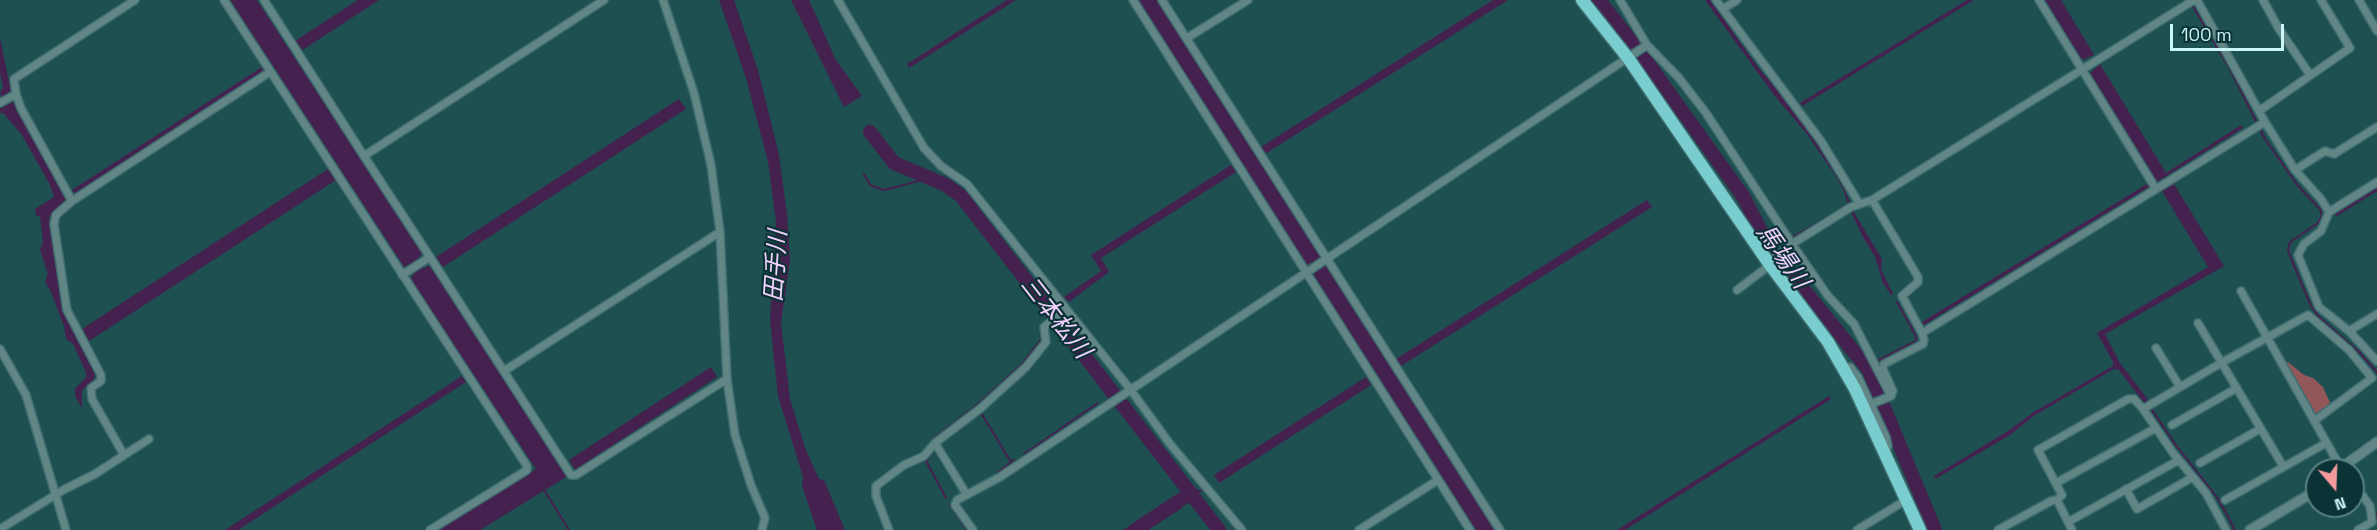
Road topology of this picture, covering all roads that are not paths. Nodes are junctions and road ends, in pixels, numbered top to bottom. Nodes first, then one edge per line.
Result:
1 (135, 0) edge
2 (224, 0) edge
3 (264, 0) edge
4 (604, 0) edge
5 (663, 0) edge
6 (838, 0) edge
7 (1133, 0) edge
8 (1162, 0) edge
9 (1248, 0) edge
10 (1582, 0) edge
11 (1620, 0) edge
12 (1716, 0) edge
13 (1737, 0) edge
14 (2039, 0) edge
15 (2263, 0) edge
16 (2321, 0) edge
17 (2359, 0) edge
18 (2193, 1) edge
19 (1723, 9) junction
20 (2377, 31) edge
21 (1186, 38) junction
22 (1645, 46) junction
23 (1631, 56) junction
24 (2082, 69) junction
25 (270, 72) junction
26 (2310, 75) junction
27 (16, 94) junction
28 (0, 103) edge
29 (2259, 111) junction
30 (2261, 124) junction
31 (2377, 127) edge
32 (364, 156) junction
33 (2295, 170) junction
34 (2377, 182) edge
35 (2156, 189) junction
36 (1872, 200) junction
37 (72, 201) junction
38 (1859, 203) junction
39 (2329, 212) junction
40 (720, 232) junction
41 (1792, 244) junction
42 (430, 257) junction
43 (1327, 258) junction
44 (1771, 262) junction
45 (1306, 272) junction
46 (402, 275) junction
47 (1737, 290) dead end
48 (2241, 291) dead end
49 (1066, 309) junction
50 (2377, 314) edge
51 (2198, 323) dead end
52 (2349, 331) junction
53 (1922, 333) junction
54 (2267, 337) junction
55 (2156, 348) dead end
56 (0, 349) edge
57 (2377, 361) edge
58 (2221, 363) junction
59 (1843, 367) junction
60 (504, 371) junction
61 (727, 379) junction
62 (2180, 387) junction
63 (2236, 388) junction
64 (1128, 390) junction
65 (1891, 396) junction
66 (1871, 404) junction
67 (2143, 409) junction
68 (2314, 421) junction
69 (2172, 425) dead end
70 (2156, 428) junction
71 (2260, 429) junction
72 (149, 439) dead end
73 (2377, 442) edge
74 (935, 443) junction
75 (2326, 443) junction
76 (1884, 454) junction
77 (124, 455) junction
78 (2334, 458) edge
79 (2355, 458) edge
80 (2179, 460) junction
81 (2200, 463) dead end
82 (2283, 466) junction
83 (2193, 477) junction
84 (1437, 480) junction
85 (2056, 483) junction
86 (2126, 489) junction
87 (967, 495) junction
88 (57, 496) junction
89 (2305, 496) edge
90 (1906, 500) junction
91 (2057, 500) junction
92 (2225, 500) dead end
93 (2374, 510) edge
94 (2068, 522) junction
95 (0, 529) edge
96 (66, 530) edge
97 (430, 530) edge
98 (762, 530) edge
99 (889, 530) edge
100 (973, 530) edge
101 (1242, 530) edge
102 (1359, 530) edge
103 (1470, 530) edge
104 (1500, 530) edge
105 (1857, 530) edge
106 (1920, 530) edge
107 (1998, 530) edge
108 (2072, 530) edge
109 (2226, 530) edge
110 (2250, 530) edge
111 (2358, 530) edge

1 - 27 street
2 - 25 street
3 - 32 street
4 - 32 street
5 - 40 street
6 - 49 street
7 - 45 street
8 - 21 street
9 - 21 street
10 - 23 highway
11 - 22 street
12 - 19 street
13 - 19 street
14 - 24 street
15 - 26 street
16 - 26 street
17 - 20 street
18 - 24 street
18 - 29 street
19 - 38 street
21 - 43 street
22 - 23 street
22 - 41 street
23 - 43 street
23 - 44 highway
24 - 35 street
24 - 36 street
25 - 37 street
25 - 46 street
26 - 29 street
27 - 28 street
27 - 37 street
29 - 30 street
30 - 33 street
30 - 35 street
31 - 33 street
32 - 42 street
33 - 39 street
34 - 39 street
35 - 53 street
36 - 38 street
36 - 53 street
37 - 77 street
38 - 41 street
39 - 52 street
40 - 60 street
40 - 61 street
41 - 44 street
41 - 65 street
42 - 46 street
42 - 60 street
43 - 45 street
43 - 104 street
44 - 47 street
44 - 59 highway
45 - 64 street
45 - 84 street
46 - 97 street
48 - 54 street
49 - 64 street
49 - 74 street
50 - 52 street
51 - 58 street
52 - 57 street
53 - 65 street
54 - 58 street
54 - 68 street
54 - 68 street
55 - 62 street
56 - 88 street
58 - 62 street
58 - 63 street
59 - 66 street
59 - 76 highway
60 - 61 street
61 - 98 street
62 - 67 street
63 - 69 street
63 - 71 street
64 - 87 street
64 - 101 street
65 - 66 street
66 - 76 street
67 - 70 street
67 - 85 street
68 - 75 street
70 - 80 street
70 - 85 street
71 - 81 street
71 - 82 street
72 - 77 street
73 - 79 street
74 - 87 street
74 - 99 street
75 - 78 street
75 - 82 street
76 - 90 highway
77 - 88 street
80 - 83 street
80 - 86 street
82 - 92 street
83 - 86 street
83 - 109 street
84 - 102 street
84 - 103 street
85 - 91 street
86 - 94 street
87 - 100 street
88 - 95 street
88 - 96 street
89 - 110 street
90 - 105 street
90 - 106 highway
91 - 94 street
91 - 107 street
93 - 111 street
94 - 108 street

